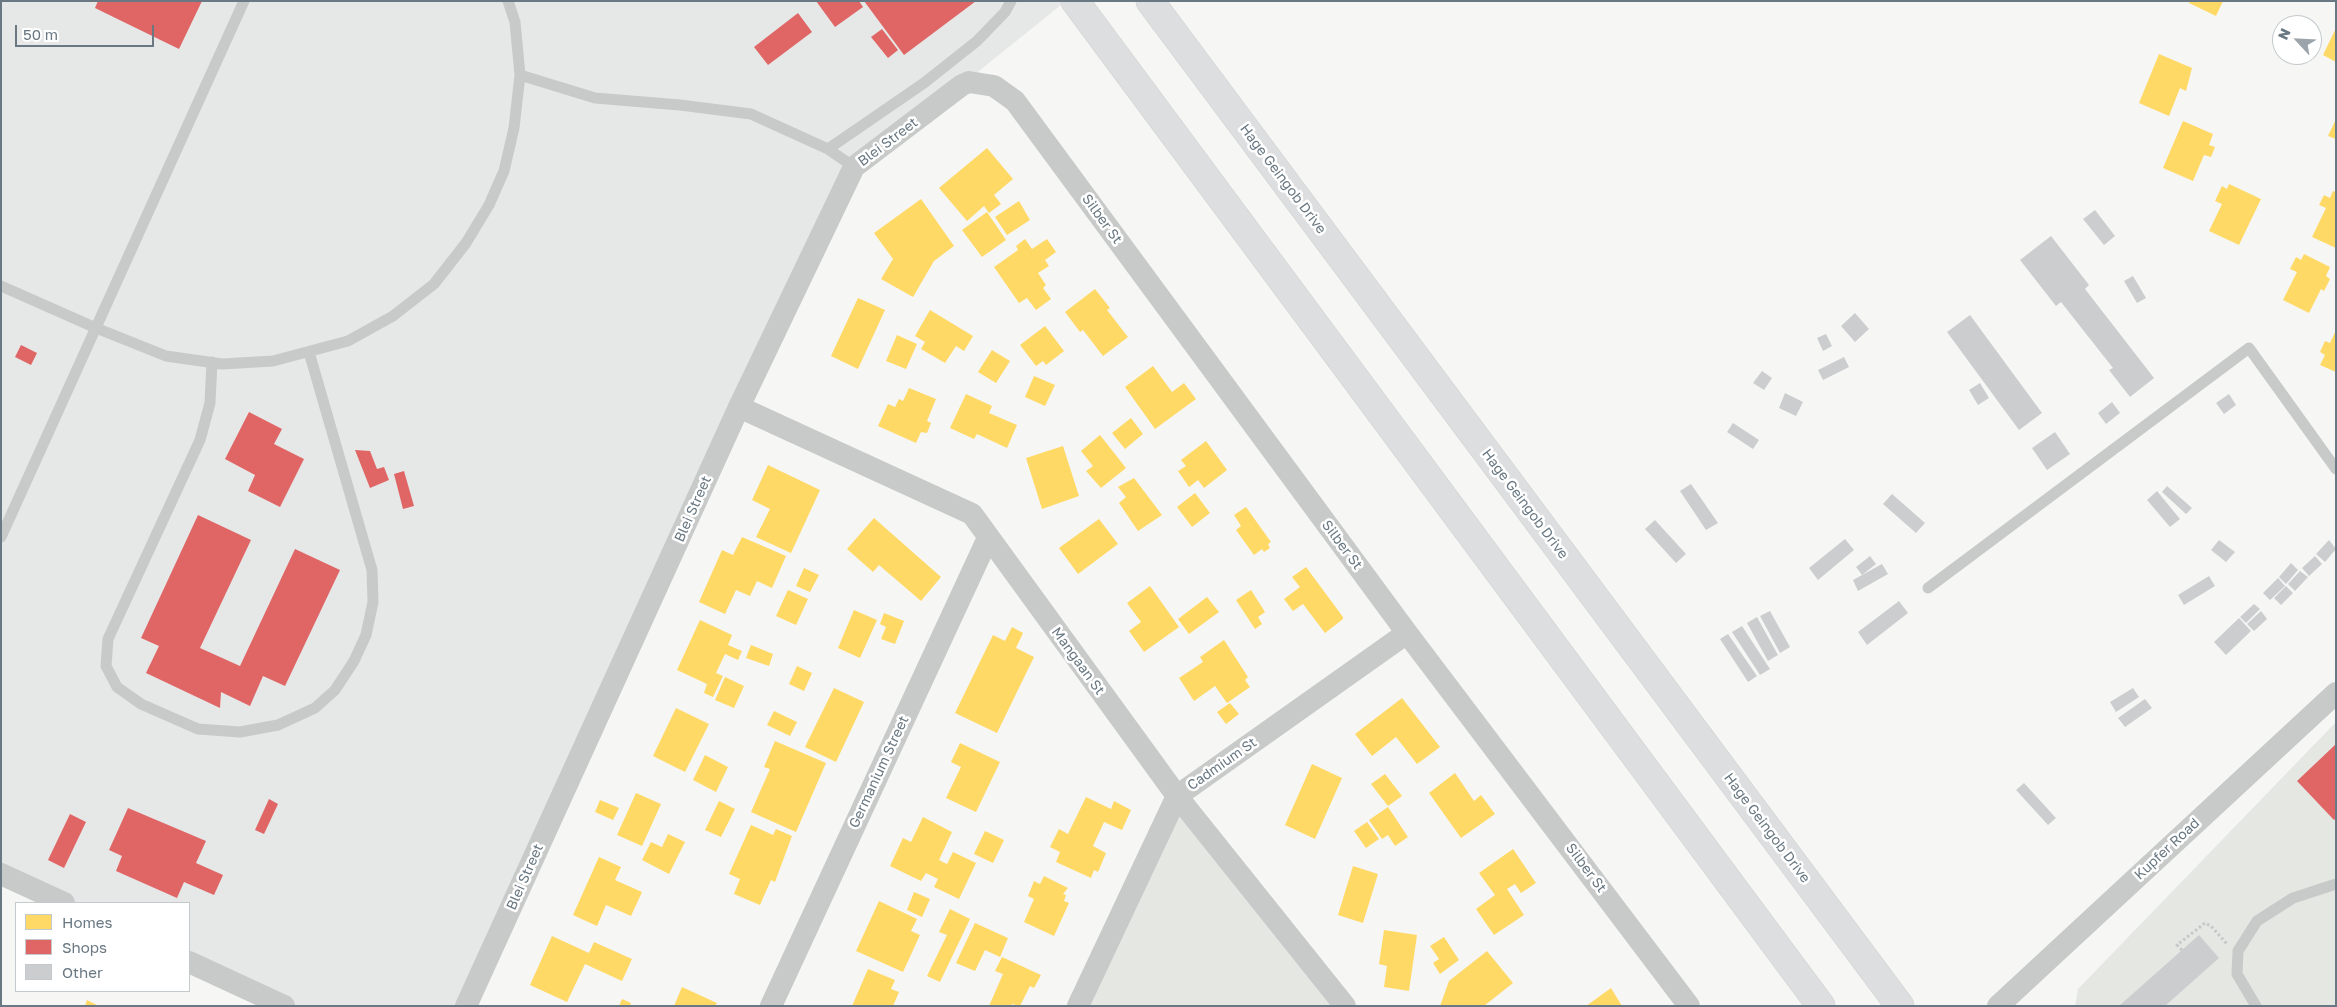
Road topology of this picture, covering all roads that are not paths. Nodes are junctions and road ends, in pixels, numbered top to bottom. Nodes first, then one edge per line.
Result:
1 (244, 1) edge
2 (508, 1) edge
3 (1011, 1) edge
4 (1075, 1) edge
5 (1150, 1) edge
6 (520, 75) junction
7 (994, 86) joint
8 (828, 149) junction
9 (854, 168) junction
10 (1, 286) edge
11 (96, 328) junction
12 (309, 352) junction
13 (212, 362) junction
14 (739, 407) junction
15 (2336, 468) edge
16 (1, 537) edge
17 (988, 538) junction
18 (1928, 588) dead end
19 (1407, 633) junction
20 (2336, 693) edge
21 (1177, 796) junction
22 (1, 874) edge
23 (2336, 884) edge
24 (62, 902) edge
25 (190, 962) edge
26 (284, 1006) edge
27 (466, 1006) edge
28 (771, 1006) edge
29 (1078, 1006) edge
30 (1345, 1006) edge
31 (1689, 1006) edge
32 (1822, 1006) edge
33 (1900, 1006) edge
34 (1998, 1006) edge
35 (2256, 1006) edge

1 - 11 lane
2 - 6 lane
3 - 8 lane
4 - 32 highway
5 - 33 highway, Hage Geingob Drive
6 - 8 lane
6 - 12 lane
7 - 9 street, Blei Street
7 - 19 street, Silber St
8 - 9 lane
9 - 14 street, Blei Street
10 - 11 lane
11 - 13 lane
11 - 16 lane
12 - 13 lane
12 - 13 lane
14 - 17 street, Mangaan St
14 - 27 street, Blei Street
15 - 18 lane
17 - 21 street, Mangaan St
17 - 28 street, Germanium Street
19 - 21 street, Cadmium St
19 - 31 street, Silber St
20 - 34 street, Kupfer Road
21 - 29 street, Cadmium St
21 - 30 street, Mangaan St
22 - 24 street
23 - 35 lane
25 - 26 street

